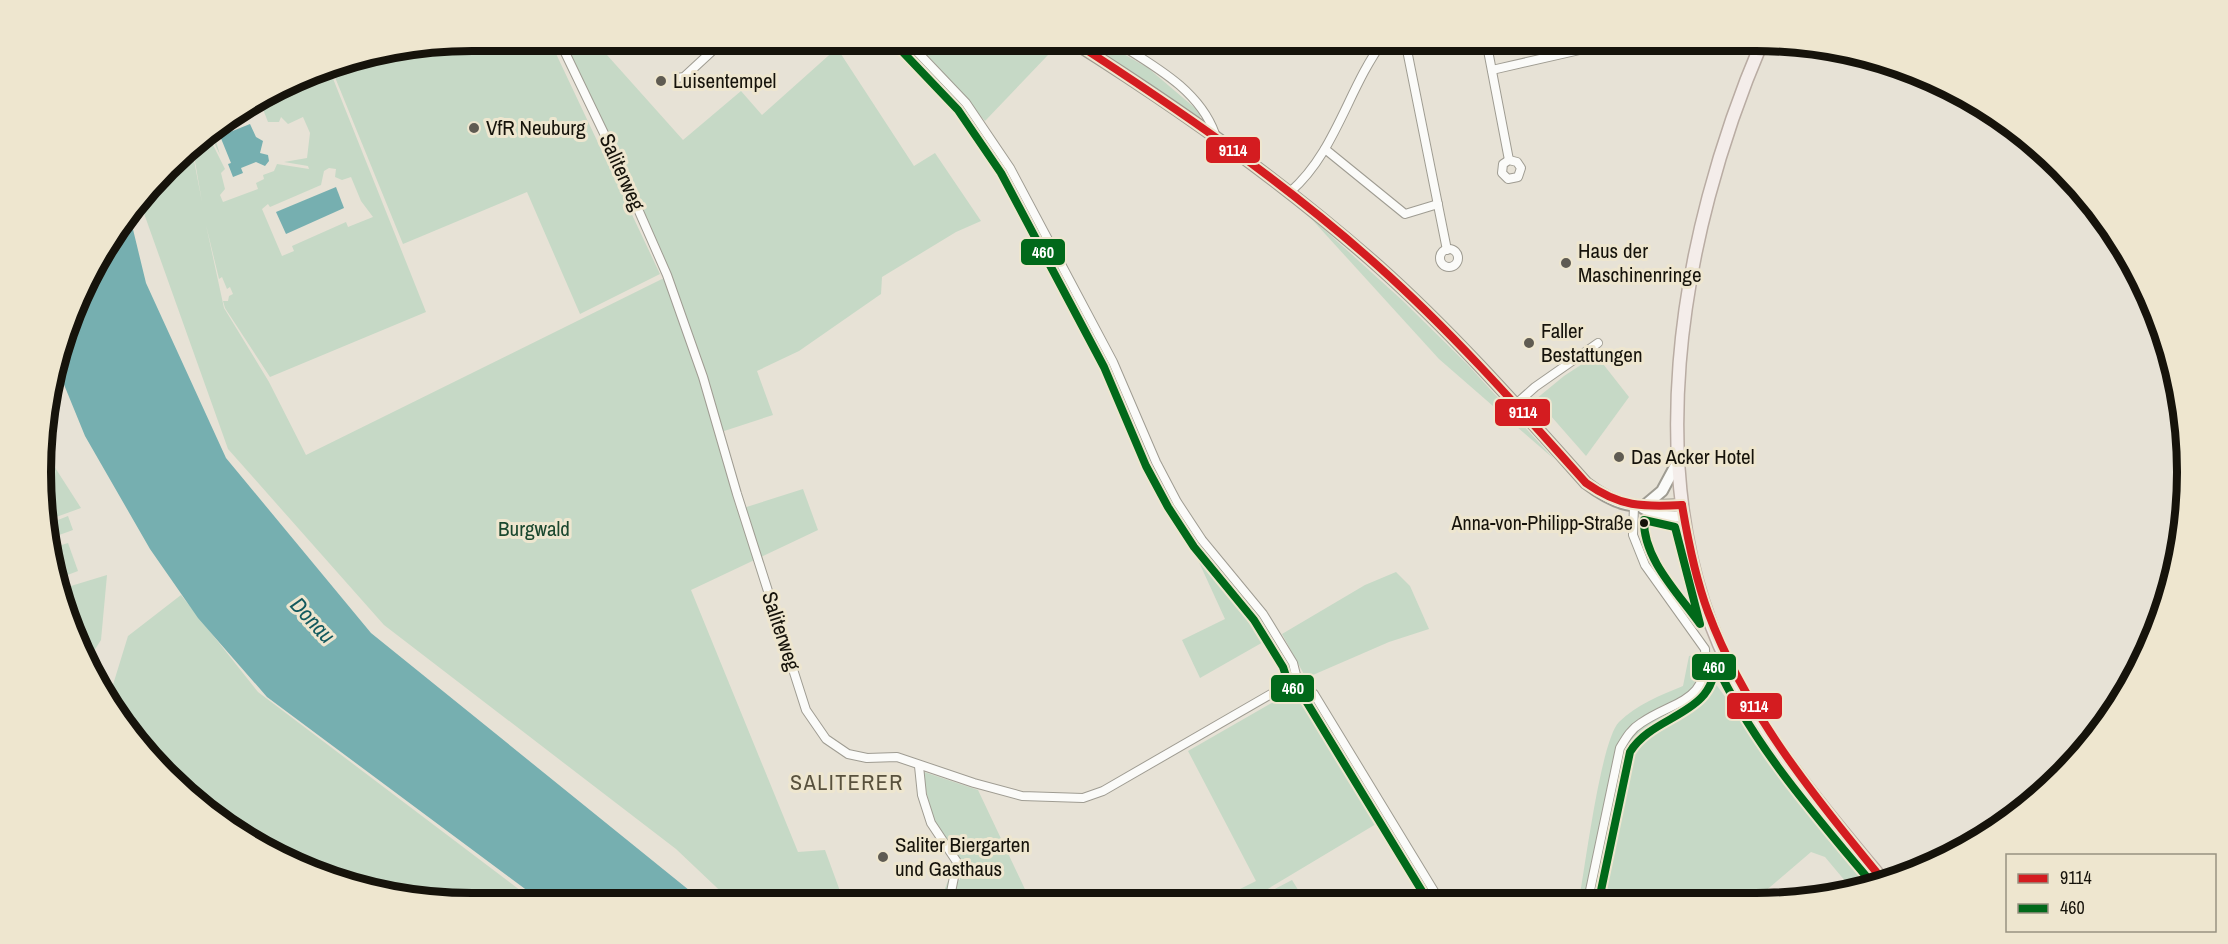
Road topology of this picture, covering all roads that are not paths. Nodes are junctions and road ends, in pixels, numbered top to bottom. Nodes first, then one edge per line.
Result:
1 (564, 51) edge
2 (712, 51) edge
3 (916, 51) edge
4 (1088, 51) edge
5 (1130, 51) edge
6 (1376, 51) edge
7 (1407, 51) edge
8 (1488, 51) edge
9 (1575, 51) edge
10 (1759, 51) edge
11 (1492, 70) junction
12 (677, 78) dead end
13 (1215, 134) junction
14 (1325, 149) junction
15 (1509, 160) dead end
16 (1290, 192) junction
17 (1438, 204) junction
18 (1447, 250) dead end
19 (1598, 343) dead end
20 (1516, 404) junction
21 (1677, 463) junction
22 (1638, 507) junction
23 (1683, 511) junction
24 (1297, 679) junction
25 (919, 766) junction
26 (1879, 875) edge
27 (951, 893) edge
28 (1435, 893) edge
29 (1589, 893) edge

1 - 25 street, Saliterweg
2 - 12 street
3 - 24 street
4 - 13 main road
5 - 13 street
6 - 14 street
7 - 17 street
8 - 11 street
9 - 11 street
10 - 21 main road
11 - 15 street
13 - 16 main road
14 - 16 street
14 - 17 street
16 - 20 main road
17 - 18 street
19 - 20 street
20 - 22 main road
21 - 22 main road
21 - 23 main road
22 - 23 main road
22 - 29 street
23 - 26 main road
24 - 25 street, Saliterweg
24 - 28 street
25 - 27 street

